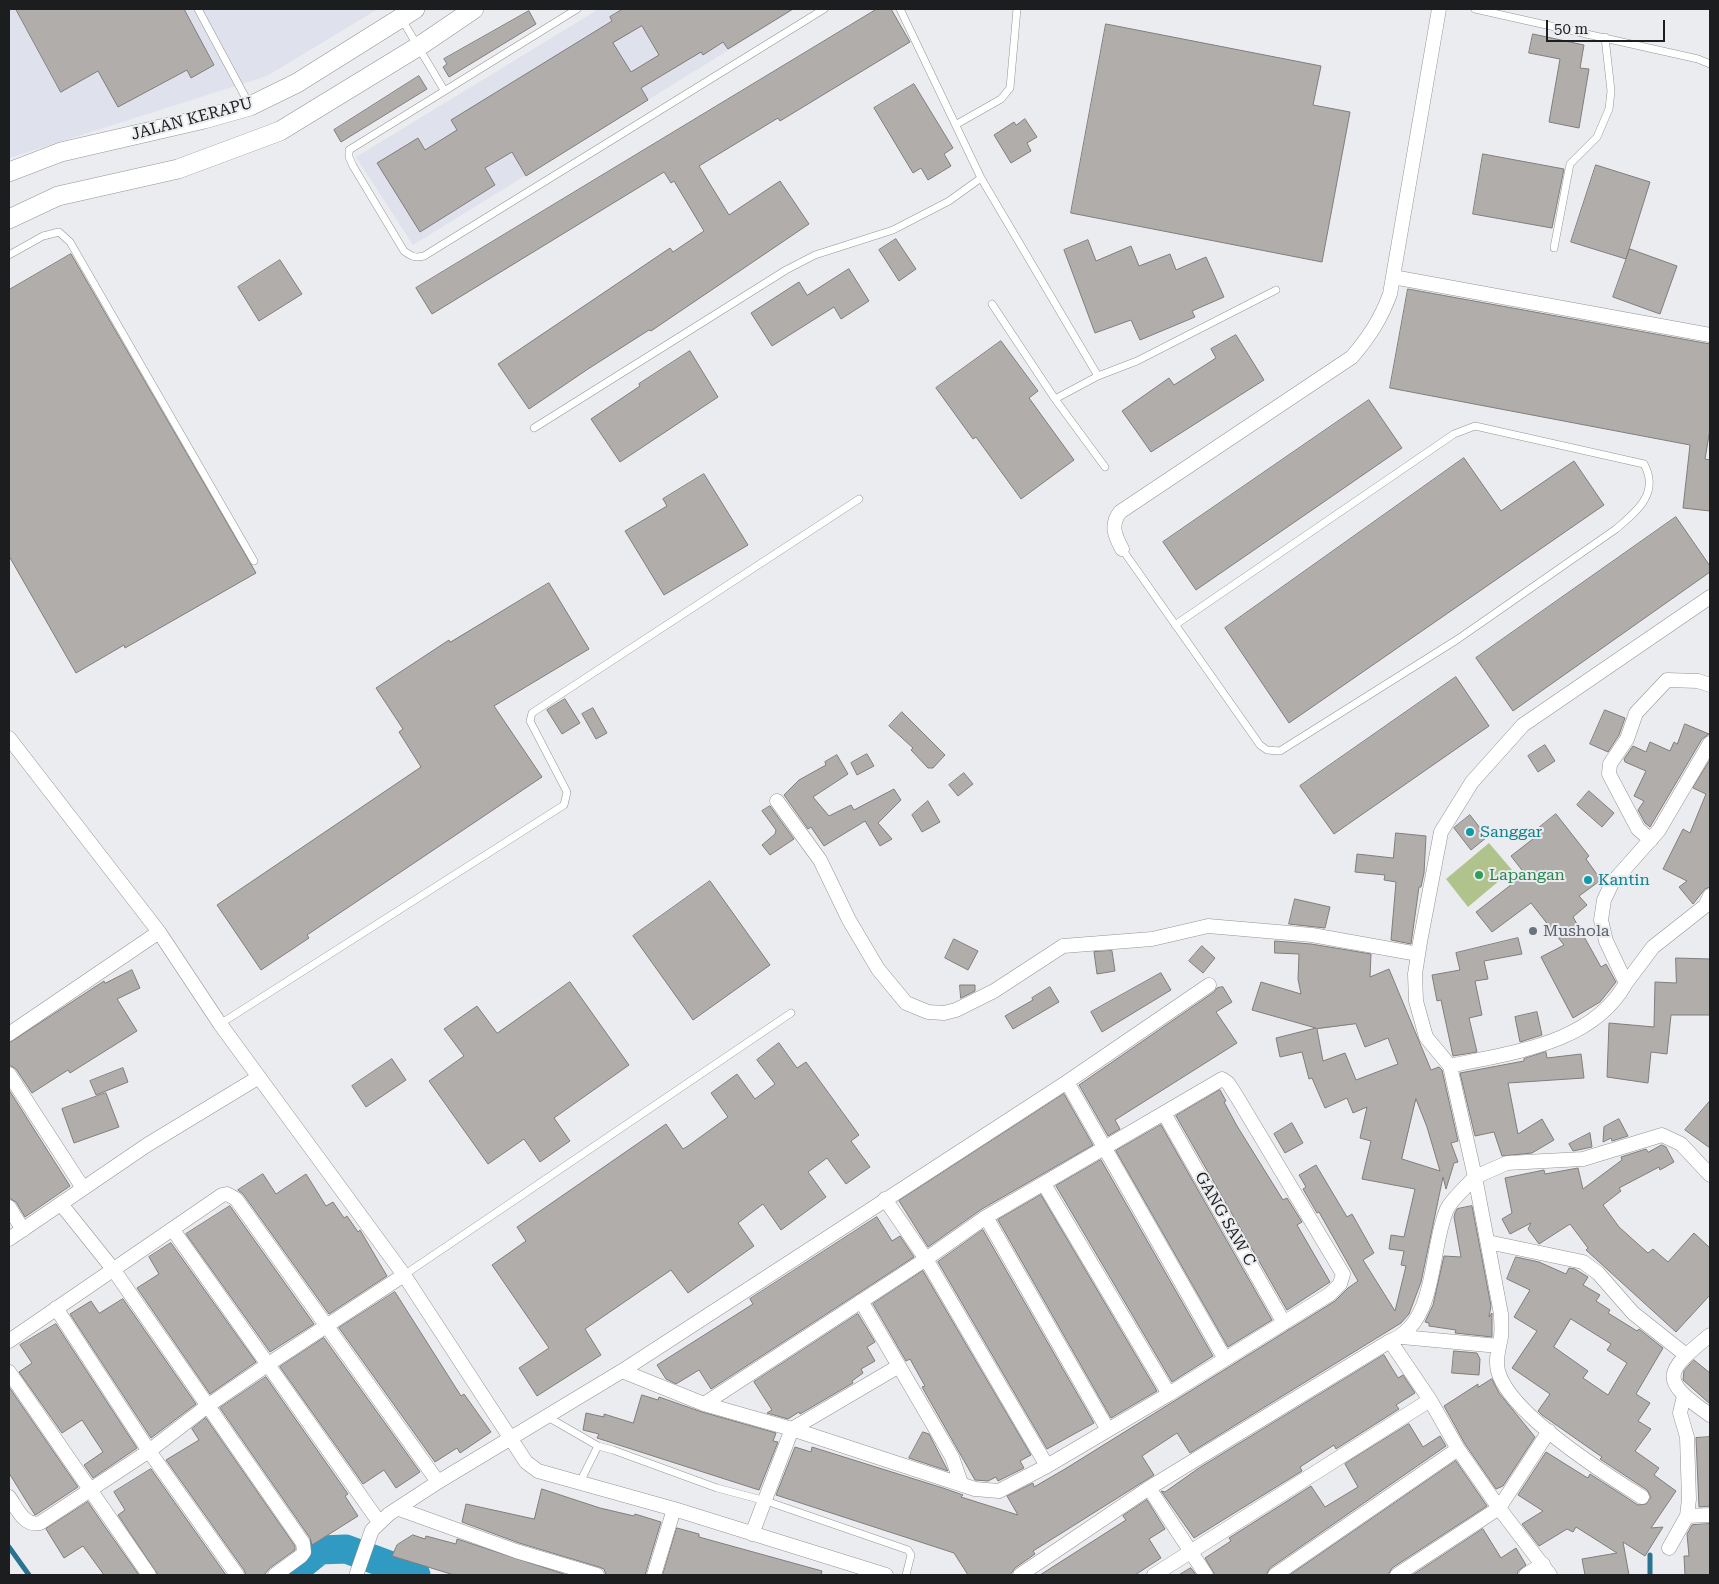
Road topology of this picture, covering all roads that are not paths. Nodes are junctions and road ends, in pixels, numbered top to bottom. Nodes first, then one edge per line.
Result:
1 (198, 9) edge
2 (474, 9) edge
3 (577, 9) edge
4 (824, 9) edge
5 (900, 9) edge
6 (1017, 9) edge
7 (1439, 9) edge
8 (1476, 9) edge
9 (408, 13) edge
10 (1605, 37) junction
11 (418, 46) junction
12 (1710, 64) edge
13 (444, 90) junction
14 (250, 106) junction
15 (957, 124) junction
16 (9, 172) edge
17 (981, 178) junction
18 (9, 219) edge
19 (1554, 248) dead end
20 (9, 255) edge
21 (1393, 277) junction
22 (1276, 290) dead end
23 (992, 304) dead end
24 (1710, 334) edge
25 (1098, 376) junction
26 (1055, 399) junction
27 (534, 428) dead end
28 (1105, 467) dead end
29 (859, 499) dead end
30 (1122, 549) joint
31 (254, 561) dead end
32 (1710, 598) edge
33 (1175, 625) junction
34 (1710, 685) edge
35 (9, 738) edge
36 (1710, 743) edge
37 (777, 801) dead end
38 (1651, 840) junction
39 (1710, 896) edge
40 (159, 932) junction
41 (1418, 954) junction
42 (1626, 983) junction
43 (1209, 986) dead end
44 (791, 1013) dead end
45 (220, 1024) junction
46 (9, 1034) edge
47 (1450, 1066) junction
48 (9, 1074) edge
49 (258, 1077) junction
50 (1068, 1082) junction
51 (1165, 1114) junction
52 (1106, 1148) junction
53 (1710, 1175) edge
54 (1475, 1177) junction
55 (1044, 1184) junction
56 (84, 1188) junction
57 (885, 1199) junction
58 (61, 1204) junction
59 (9, 1207) edge
60 (986, 1218) junction
61 (23, 1230) junction
62 (173, 1230) junction
63 (9, 1240) edge
64 (1488, 1242) junction
65 (926, 1259) junction
66 (113, 1269) junction
67 (404, 1275) junction
68 (861, 1301) junction
69 (56, 1308) junction
70 (1284, 1323) junction
71 (326, 1326) junction
72 (1710, 1335) edge
73 (1396, 1339) junction
74 (9, 1341) edge
75 (1499, 1346) junction
76 (1686, 1355) junction
77 (1226, 1359) junction
78 (267, 1365) junction
79 (899, 1366) junction
80 (622, 1370) junction
81 (9, 1372) edge
82 (1169, 1394) junction
83 (1684, 1396) junction
84 (1430, 1400) junction
85 (704, 1404) junction
86 (206, 1407) junction
87 (1710, 1414) edge
88 (546, 1416) junction
89 (792, 1429) junction
90 (1108, 1430) junction
91 (1549, 1430) junction
92 (510, 1440) junction
93 (598, 1446) junction
94 (1458, 1449) junction
95 (149, 1451) junction
96 (1047, 1466) junction
97 (438, 1482) junction
98 (580, 1482) junction
99 (961, 1483) junction
100 (1149, 1488) junction
101 (91, 1489) junction
102 (9, 1496) edge
103 (1642, 1497) dead end
104 (766, 1501) junction
105 (674, 1508) junction
106 (1499, 1508) junction
107 (398, 1509) junction
108 (1710, 1515) edge
109 (1687, 1516) junction
110 (375, 1526) junction
111 (752, 1534) junction
112 (1669, 1548) dead end
113 (1191, 1552) junction
114 (1546, 1570) edge
115 (355, 1574) edge
116 (149, 1575) edge
117 (237, 1575) edge
118 (275, 1575) edge
119 (597, 1575) edge
120 (654, 1575) edge
121 (886, 1575) edge
122 (906, 1575) edge
123 (1020, 1575) edge
124 (1154, 1575) edge
125 (1206, 1575) edge
126 (1275, 1575) edge
127 (1397, 1575) edge
128 (1526, 1575) edge

1 - 14 lane
2 - 11 street
3 - 13 lane
4 - 13 lane
5 - 15 lane
6 - 15 lane
7 - 21 street
8 - 10 lane
9 - 11 lane
9 - 14 street, JALAN KERAPU
10 - 12 lane
10 - 19 lane
11 - 13 lane
11 - 18 street
14 - 16 street, JALAN KERAPU
15 - 17 lane
17 - 25 lane
17 - 27 lane
20 - 31 lane
21 - 24 street
21 - 30 street
22 - 25 lane
23 - 26 lane
25 - 26 lane
26 - 28 lane
29 - 45 lane
30 - 33 lane
32 - 41 street
33 - 33 lane
34 - 38 street
35 - 40 street
36 - 38 street
37 - 41 street
38 - 42 street
39 - 42 street
40 - 45 street
40 - 46 street
41 - 47 street
42 - 47 street
43 - 50 street
44 - 67 lane
45 - 49 street
47 - 54 street
48 - 56 street
49 - 56 street
49 - 67 street
50 - 52 street
50 - 57 street
51 - 52 street
51 - 70 street, GANG SAW C
51 - 70 street
52 - 55 street
52 - 77 street
53 - 54 street
54 - 64 street
54 - 73 street
55 - 60 street
55 - 82 street
56 - 58 street
57 - 65 street
57 - 80 street
58 - 61 street
58 - 66 street
59 - 61 street
60 - 65 street
60 - 90 street
61 - 63 street
62 - 66 street
62 - 71 street
62 - 78 street
64 - 75 street
64 - 76 street
65 - 68 street
65 - 96 street
66 - 69 street
66 - 86 street
67 - 71 street
67 - 92 street
68 - 79 street
68 - 85 street
69 - 74 street
69 - 95 street
70 - 77 street
71 - 78 street
71 - 97 street
72 - 76 street
73 - 75 street
73 - 84 street
73 - 100 street
75 - 91 street
76 - 83 street
77 - 82 street
78 - 86 street
78 - 110 street
79 - 89 street
79 - 99 street
80 - 85 street
80 - 88 street
81 - 101 street
82 - 90 street
83 - 87 street
83 - 109 street
84 - 94 street
84 - 113 street
85 - 89 street
86 - 95 street
86 - 118 street
88 - 92 street
88 - 93 lane
89 - 99 street
89 - 104 street
90 - 96 street
91 - 103 street
91 - 106 street
92 - 97 street
92 - 98 street
93 - 98 lane
93 - 104 lane
94 - 106 street
94 - 126 street
95 - 101 street
95 - 117 street
96 - 99 street
97 - 107 street
98 - 105 street
100 - 113 street
100 - 123 street
101 - 102 street
101 - 116 street
104 - 111 street
104 - 122 lane
105 - 111 street
105 - 120 street
106 - 114 street
106 - 127 street
107 - 110 street
107 - 119 street
108 - 109 street
109 - 112 street
110 - 115 street
111 - 121 street
113 - 124 street
113 - 125 street
114 - 128 street

